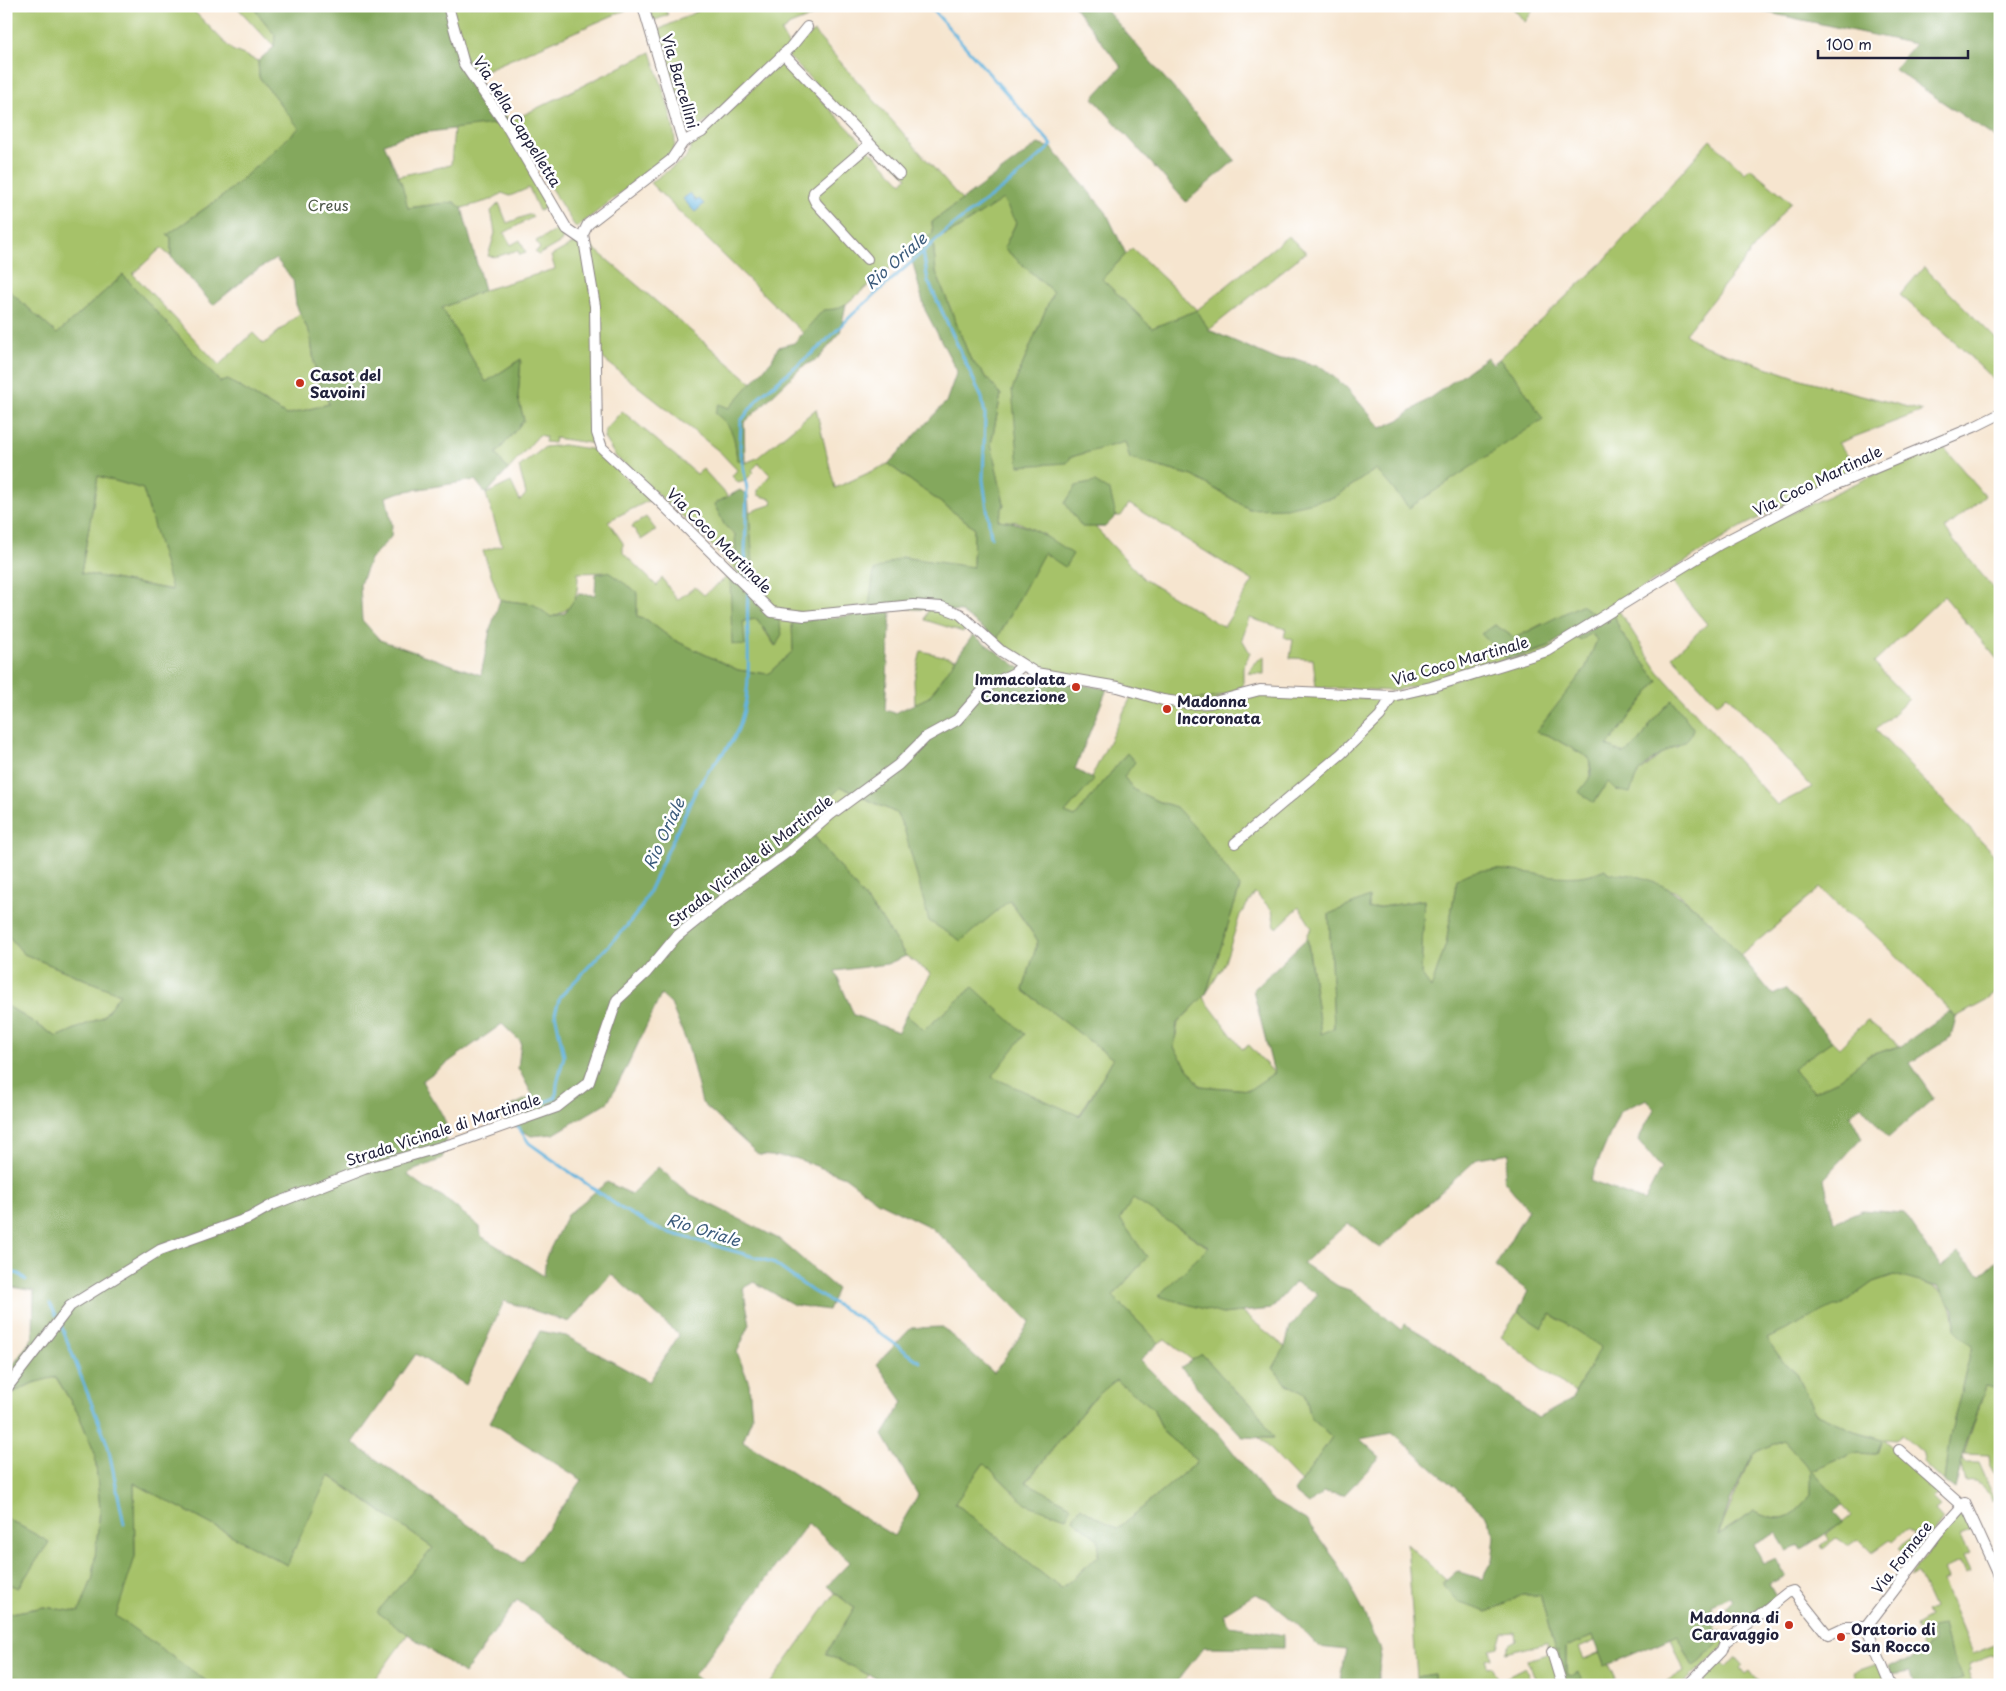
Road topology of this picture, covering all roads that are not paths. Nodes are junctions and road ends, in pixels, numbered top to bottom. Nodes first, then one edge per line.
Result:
1 (448, 6) edge
2 (643, 6) edge
3 (807, 27) dead end
4 (783, 54) junction
5 (683, 142) junction
6 (870, 144) junction
7 (899, 174) dead end
8 (583, 240) junction
9 (867, 259) dead end
10 (2000, 414) edge
11 (1023, 665) junction
12 (1392, 696) junction
13 (1235, 843) dead end
14 (6, 1389) edge
15 (1899, 1450) dead end
16 (1962, 1506) junction
17 (2000, 1580) edge
18 (1866, 1627) junction
19 (1552, 1652) dead end
20 (1562, 1685) edge
21 (1688, 1685) edge
22 (1890, 1685) edge

1 - 8 street, Via della Cappelletta
2 - 5 street, Via Barcellini
3 - 4 street
4 - 5 street
4 - 6 street
5 - 8 street, Via Barcellini
6 - 7 street
6 - 9 street
8 - 11 street, Via Coco Martinale
10 - 12 street, Via Coco Martinale
11 - 12 street, Via Coco Martinale
11 - 14 street, Strada Vicinale di Martinale
12 - 13 street
15 - 16 street
16 - 17 street
16 - 18 street, Via Fornace
18 - 21 street
18 - 22 street
19 - 20 street

